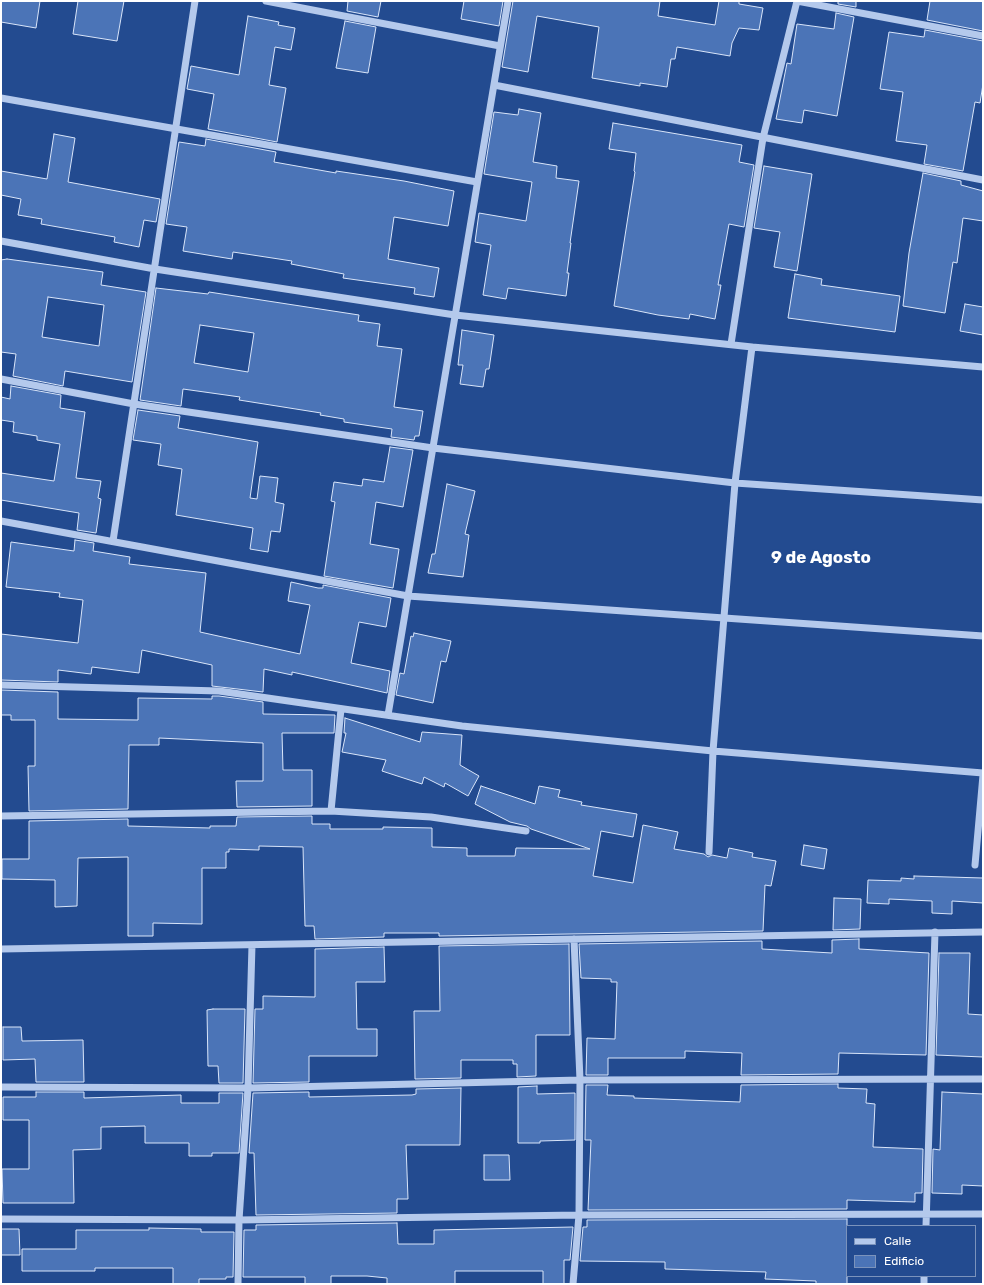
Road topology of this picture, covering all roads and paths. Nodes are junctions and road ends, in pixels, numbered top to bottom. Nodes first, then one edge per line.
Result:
1 (195, 1) edge
2 (266, 1) edge
3 (508, 1) edge
4 (797, 1) edge
5 (983, 36) edge
6 (500, 46) junction
7 (494, 85) junction
8 (1, 98) edge
9 (176, 129) junction
10 (763, 138) junction
11 (983, 180) edge
12 (477, 182) junction
13 (1, 241) edge
14 (155, 269) junction
15 (455, 315) junction
16 (731, 344) junction
17 (752, 347) junction
18 (983, 367) edge
19 (1, 379) edge
20 (134, 404) junction
21 (433, 448) junction
22 (735, 483) junction
23 (983, 500) edge
24 (1, 523) edge
25 (113, 541) junction
26 (408, 596) junction
27 (724, 620) junction
28 (983, 636) edge
29 (1, 685) edge
30 (341, 709) junction
31 (388, 715) junction
32 (713, 751) junction
33 (983, 774) edge
34 (331, 811) junction
35 (1, 816) edge
36 (526, 831) dead end
37 (709, 852) dead end
38 (975, 864) dead end
39 (935, 932) junction
40 (983, 932) edge
41 (574, 939) junction
42 (252, 945) junction
43 (1, 949) edge
44 (983, 1079) edge
45 (580, 1080) junction
46 (931, 1080) junction
47 (1, 1087) edge
48 (248, 1088) junction
49 (983, 1214) edge
50 (579, 1215) junction
51 (926, 1215) junction
52 (1, 1219) edge
53 (239, 1220) junction
54 (926, 1225) edge
55 (238, 1284) edge
56 (573, 1284) edge

1 - 9 street
2 - 6 street
3 - 6 street
4 - 5 street
4 - 10 street
6 - 7 street
7 - 10 street
7 - 12 street
8 - 9 street
9 - 12 street
9 - 14 street
10 - 11 street
10 - 16 street
12 - 15 street
13 - 14 street
14 - 15 street
14 - 20 street
15 - 16 street
15 - 21 street
16 - 17 street
17 - 18 street
17 - 22 street
19 - 20 street
20 - 21 street
20 - 25 street
21 - 22 street
21 - 26 street
22 - 23 street
22 - 27 street
24 - 25 street
25 - 26 street
26 - 27 street
26 - 31 street
27 - 28 street
27 - 32 street
29 - 30 street
30 - 31 street
30 - 34 street
31 - 32 street
32 - 33 street
32 - 37 street
33 - 38 street
34 - 35 street
34 - 36 street
39 - 40 street
39 - 41 street
39 - 46 street
41 - 42 street
41 - 45 street
42 - 43 street
42 - 48 street
44 - 46 street
45 - 46 street
45 - 48 street
45 - 50 street
46 - 51 street
47 - 48 street
48 - 53 street
49 - 51 street
50 - 51 street
50 - 53 street
50 - 56 street
51 - 54 street
52 - 53 street
53 - 55 street

